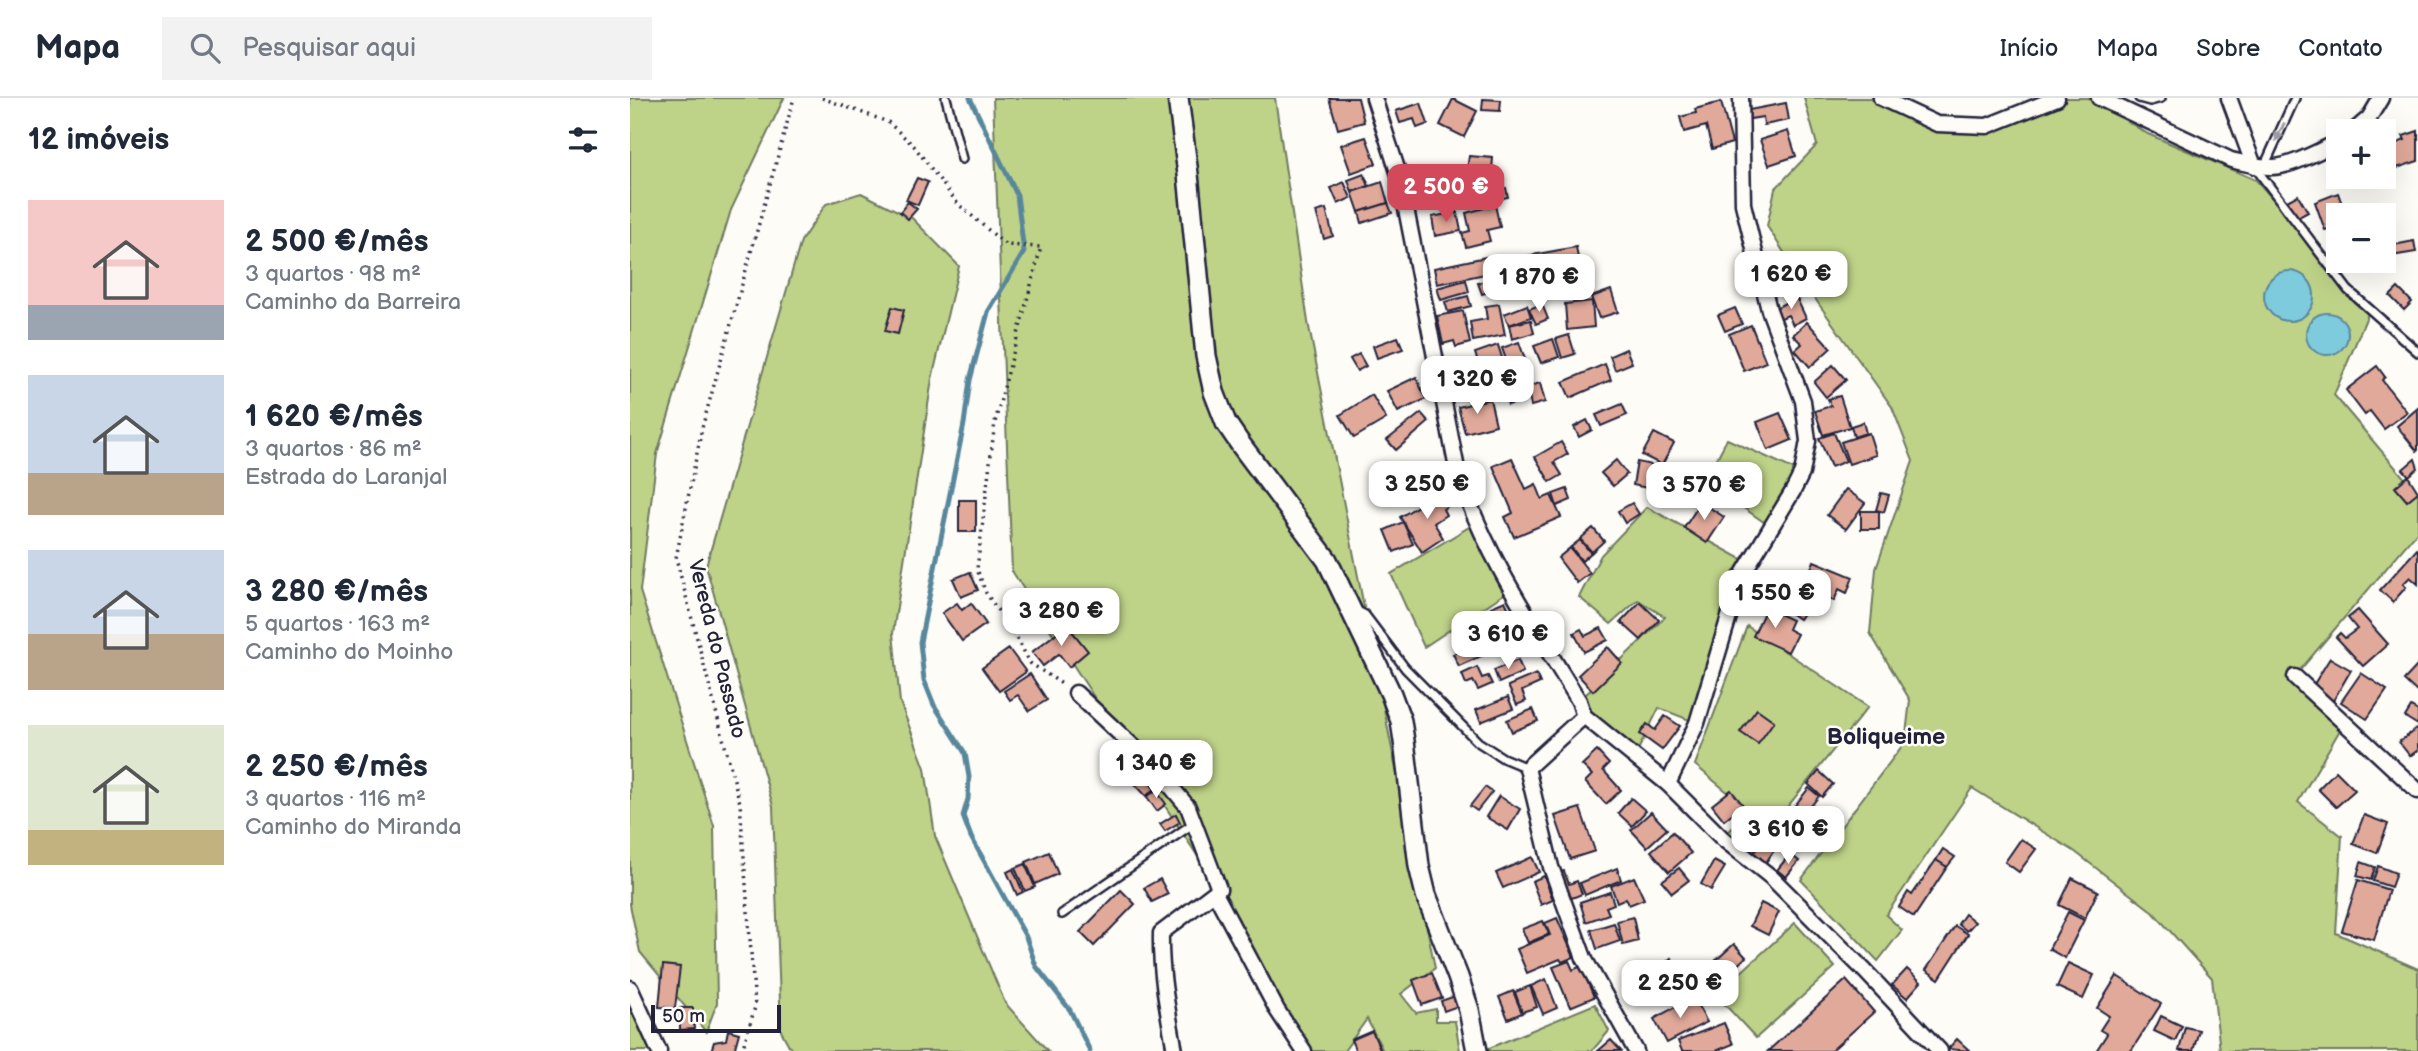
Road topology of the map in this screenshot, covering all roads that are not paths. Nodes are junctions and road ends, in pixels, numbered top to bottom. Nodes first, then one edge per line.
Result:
1 (946, 98) edge
2 (1178, 98) edge
3 (1374, 98) edge
4 (1741, 98) edge
5 (1881, 98) edge
6 (2057, 98) edge
7 (2099, 98) edge
8 (2139, 98) edge
9 (2161, 98) edge
10 (2229, 98) edge
11 (2295, 98) edge
12 (2381, 98) edge
13 (2368, 119) edge
14 (2326, 147) edge
15 (962, 159) dead end
16 (2259, 166) junction
17 (2418, 352) edge
18 (1351, 609) junction
19 (2295, 677) dead end
20 (1076, 693) road end
21 (1584, 716) junction
22 (1527, 768) junction
23 (1668, 784) junction
24 (2418, 792) edge
25 (1194, 823) junction
26 (1215, 893) junction
27 (1062, 914) dead end
28 (630, 988) edge
29 (659, 1051) edge
30 (1175, 1051) edge
31 (1304, 1051) edge
32 (1476, 1051) edge
33 (1636, 1051) edge
34 (1941, 1051) edge

1 - 15 lane
2 - 18 main road
3 - 21 street
4 - 23 street
5 - 6 street
7 - 16 street
8 - 9 lane
10 - 16 street
11 -> 16 lane
12 - 13 street
14 - 16 street
16 - 17 lane
18 - 22 lane
18 - 32 main road
19 - 24 street
20 - 25 street
21 - 22 street
21 - 23 street
22 - 33 street
23 - 34 street
25 - 26 street
25 - 27 lane
26 - 30 street
26 - 31 street
28 - 29 street

